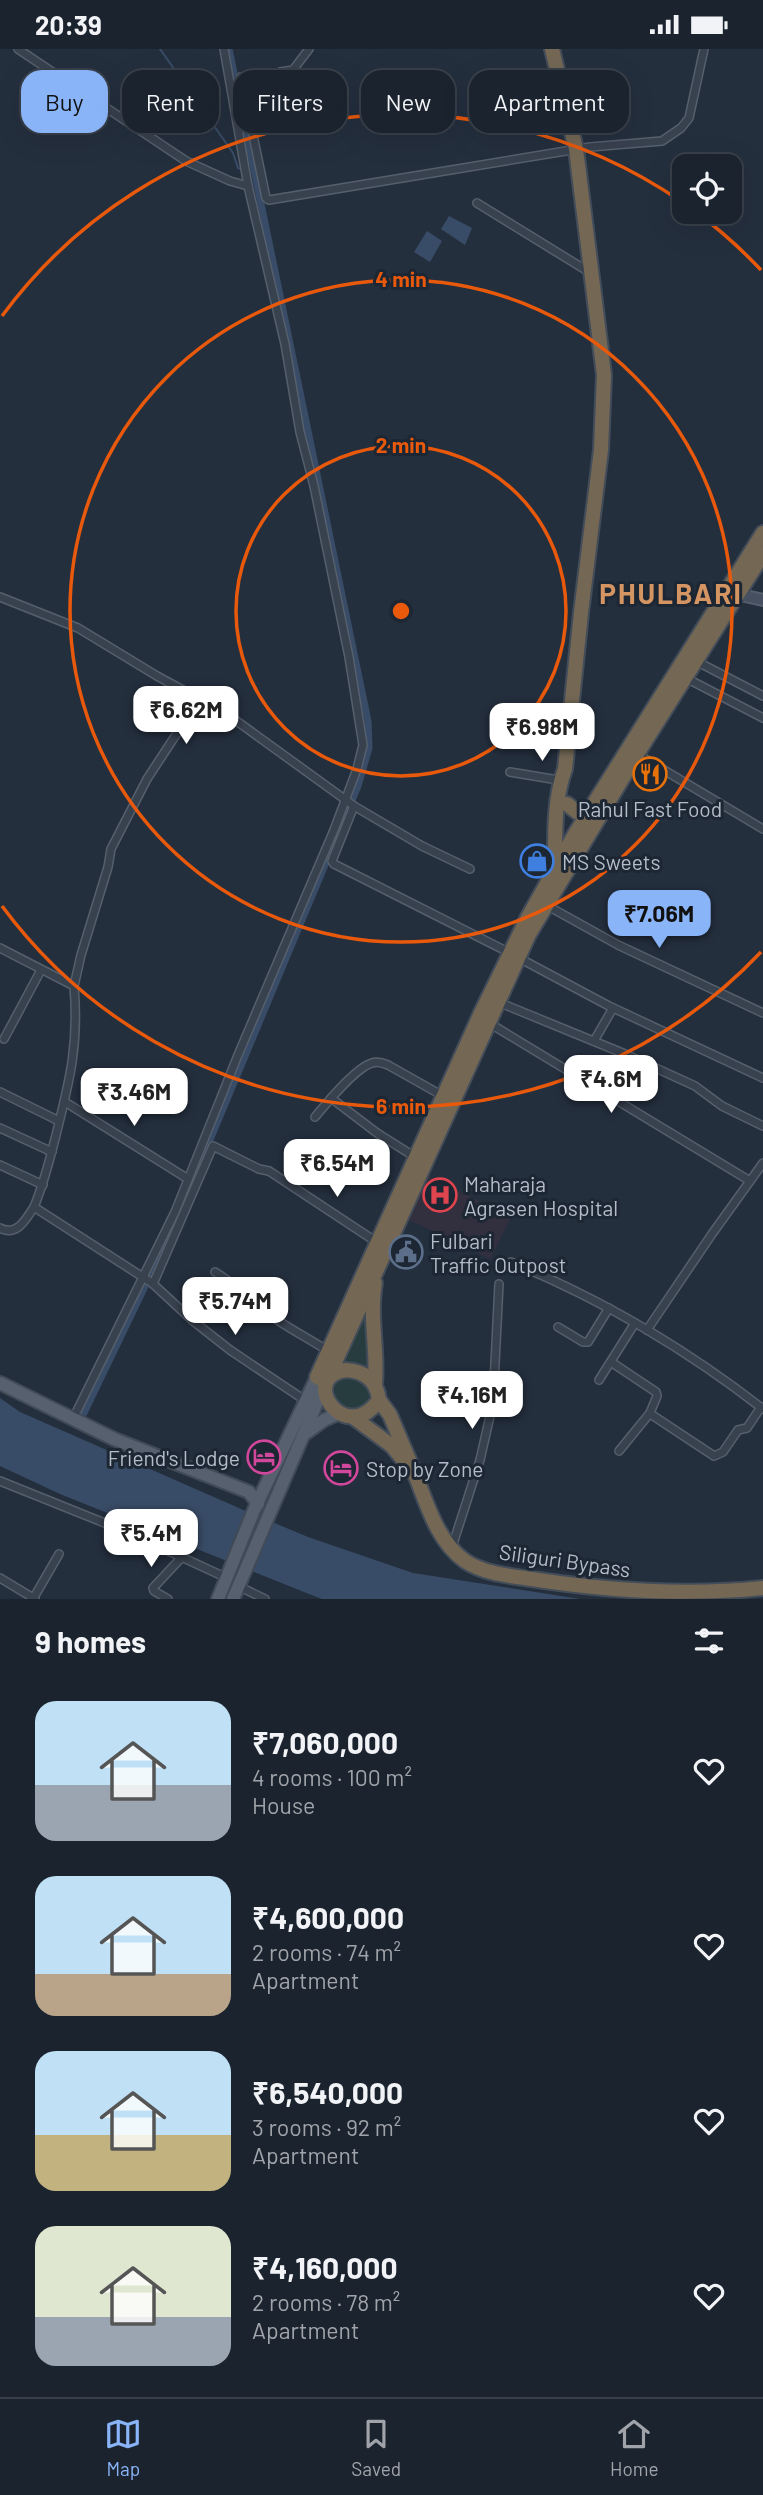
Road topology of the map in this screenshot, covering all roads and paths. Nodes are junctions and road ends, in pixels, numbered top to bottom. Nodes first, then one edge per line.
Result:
1 (18, 49) edge
2 (224, 49) edge
3 (309, 49) edge
4 (552, 49) edge
5 (704, 49) edge
6 (293, 70) edge
7 (252, 133) edge
8 (576, 149) junction
9 (255, 151) junction
10 (243, 152) junction
11 (248, 186) junction
12 (477, 203) dead end
13 (593, 274) junction
14 (763, 533) edge
15 (763, 554) edge
16 (740, 579) junction
17 (732, 593) junction
18 (0, 597) edge
19 (763, 599) edge
20 (695, 660) junction
21 (684, 677) junction
22 (763, 696) edge
23 (198, 697) junction
24 (763, 718) edge
25 (637, 754) junction
26 (510, 772) dead end
27 (565, 777) junction
28 (345, 800) junction
29 (567, 804) junction
30 (354, 806) junction
31 (587, 814) junction
32 (763, 829) edge
33 (564, 853) junction
34 (470, 869) dead end
35 (561, 870) junction
36 (546, 905) junction
37 (0, 948) edge
38 (514, 955) junction
39 (41, 969) junction
40 (74, 986) junction
41 (498, 1002) junction
42 (613, 1008) junction
43 (763, 1013) edge
44 (488, 1023) junction
45 (1, 1041) edge
46 (593, 1041) junction
47 (763, 1078) edge
48 (0, 1092) edge
49 (444, 1097) junction
50 (331, 1098) junction
51 (65, 1102) junction
52 (315, 1117) dead end
53 (60, 1121) junction
54 (763, 1126) edge
55 (0, 1128) edge
56 (52, 1152) junction
57 (416, 1158) junction
58 (763, 1163) edge
59 (0, 1165) edge
60 (188, 1179) junction
61 (750, 1181) junction
62 (43, 1185) junction
63 (34, 1207) junction
64 (3, 1230) edge
65 (0, 1238) edge
66 (377, 1243) junction
67 (379, 1261) junction
68 (511, 1262) dead end
69 (215, 1272) dead end
70 (148, 1281) junction
71 (499, 1284) dead end
72 (609, 1308) junction
73 (635, 1323) junction
74 (558, 1327) dead end
75 (647, 1330) junction
76 (329, 1351) junction
77 (611, 1362) junction
78 (321, 1379) junction
79 (599, 1380) dead end
80 (0, 1384) edge
81 (375, 1384) junction
82 (379, 1400) junction
83 (307, 1402) junction
84 (762, 1408) edge
85 (650, 1413) junction
86 (346, 1415) junction
87 (73, 1420) junction
88 (303, 1435) junction
89 (620, 1451) dead end
90 (415, 1474) junction
91 (0, 1481) edge
92 (265, 1487) junction
93 (249, 1492) junction
94 (256, 1507) junction
95 (452, 1549) junction
96 (59, 1554) dead end
97 (183, 1557) junction
98 (228, 1574) junction
99 (0, 1578) edge
100 (240, 1582) junction
101 (763, 1588) edge
102 (34, 1599) edge
103 (168, 1599) edge
104 (218, 1599) edge
105 (233, 1599) edge
106 (265, 1599) edge

1 - 11 street
2 - 10 street
3 - 6 street
4 - 8 highway
5 - 8 street
7 - 9 street
8 - 9 street
8 - 13 highway
9 - 10 street
10 - 11 street
11 - 28 street
12 - 13 street
13 - 27 highway
14 - 16 highway
15 - 16 highway
16 - 17 highway
16 - 19 main road
17 - 19 main road
17 - 20 highway
17 - 31 highway
18 - 23 street
20 - 21 highway
20 - 22 street
21 - 24 street
21 - 25 highway
23 - 28 street
23 - 40 street
25 - 32 street
25 - 35 highway
26 - 27 street
27 - 29 highway
27 - 35 highway
28 - 30 street
28 - 60 street
29 - 31 highway
29 - 33 highway
30 - 34 street
30 - 38 street
31 - 33 highway
33 - 35 highway
35 - 36 highway
35 - 38 highway
36 - 38 highway
36 - 43 street
37 - 39 street
38 - 41 highway
38 - 42 street
38 - 49 highway
39 - 40 street
39 - 45 street
40 - 51 street
41 - 44 highway
41 - 46 street
42 - 46 street
42 - 47 street
44 - 61 street
44 - 67 highway
46 - 54 street
48 - 53 street
49 - 50 street
49 - 57 highway
50 - 52 street
50 - 57 street
51 - 53 street
51 - 60 street
53 - 56 street
55 - 56 street
56 - 62 street
57 - 66 highway
58 - 61 street
59 - 62 street
60 - 70 street
61 - 75 street
62 - 63 street
63 - 64 street
63 - 70 street
64 - 65 street
66 - 70 street
66 - 76 highway
67 - 78 highway
67 - 81 highway
68 - 72 street
69 - 76 street
70 - 83 street
70 - 87 street
71 - 95 street
72 - 73 street
72 - 74 street
73 - 75 street
73 - 77 street
75 - 84 street
76 - 78 highway
77 - 79 street
77 - 85 street
78 - 81 highway
78 - 83 main road
78 - 86 highway
78 - 88 main road
80 - 87 main road
81 - 82 highway
82 - 86 highway
82 - 90 highway, Siliguri Bypass
83 - 92 main road
84 - 85 street
85 - 89 street
86 - 88 main road
86 - 90 highway
87 - 93 main road
88 - 100 main road
90 - 95 highway, Siliguri Bypass
91 - 97 street
92 - 93 main road
92 - 94 main road
93 - 94 main road
94 - 98 main road
95 - 101 highway, Siliguri Bypass
96 - 102 street
97 - 98 street
97 - 103 street
98 - 104 main road
99 - 102 street
100 - 105 main road
100 - 106 street

